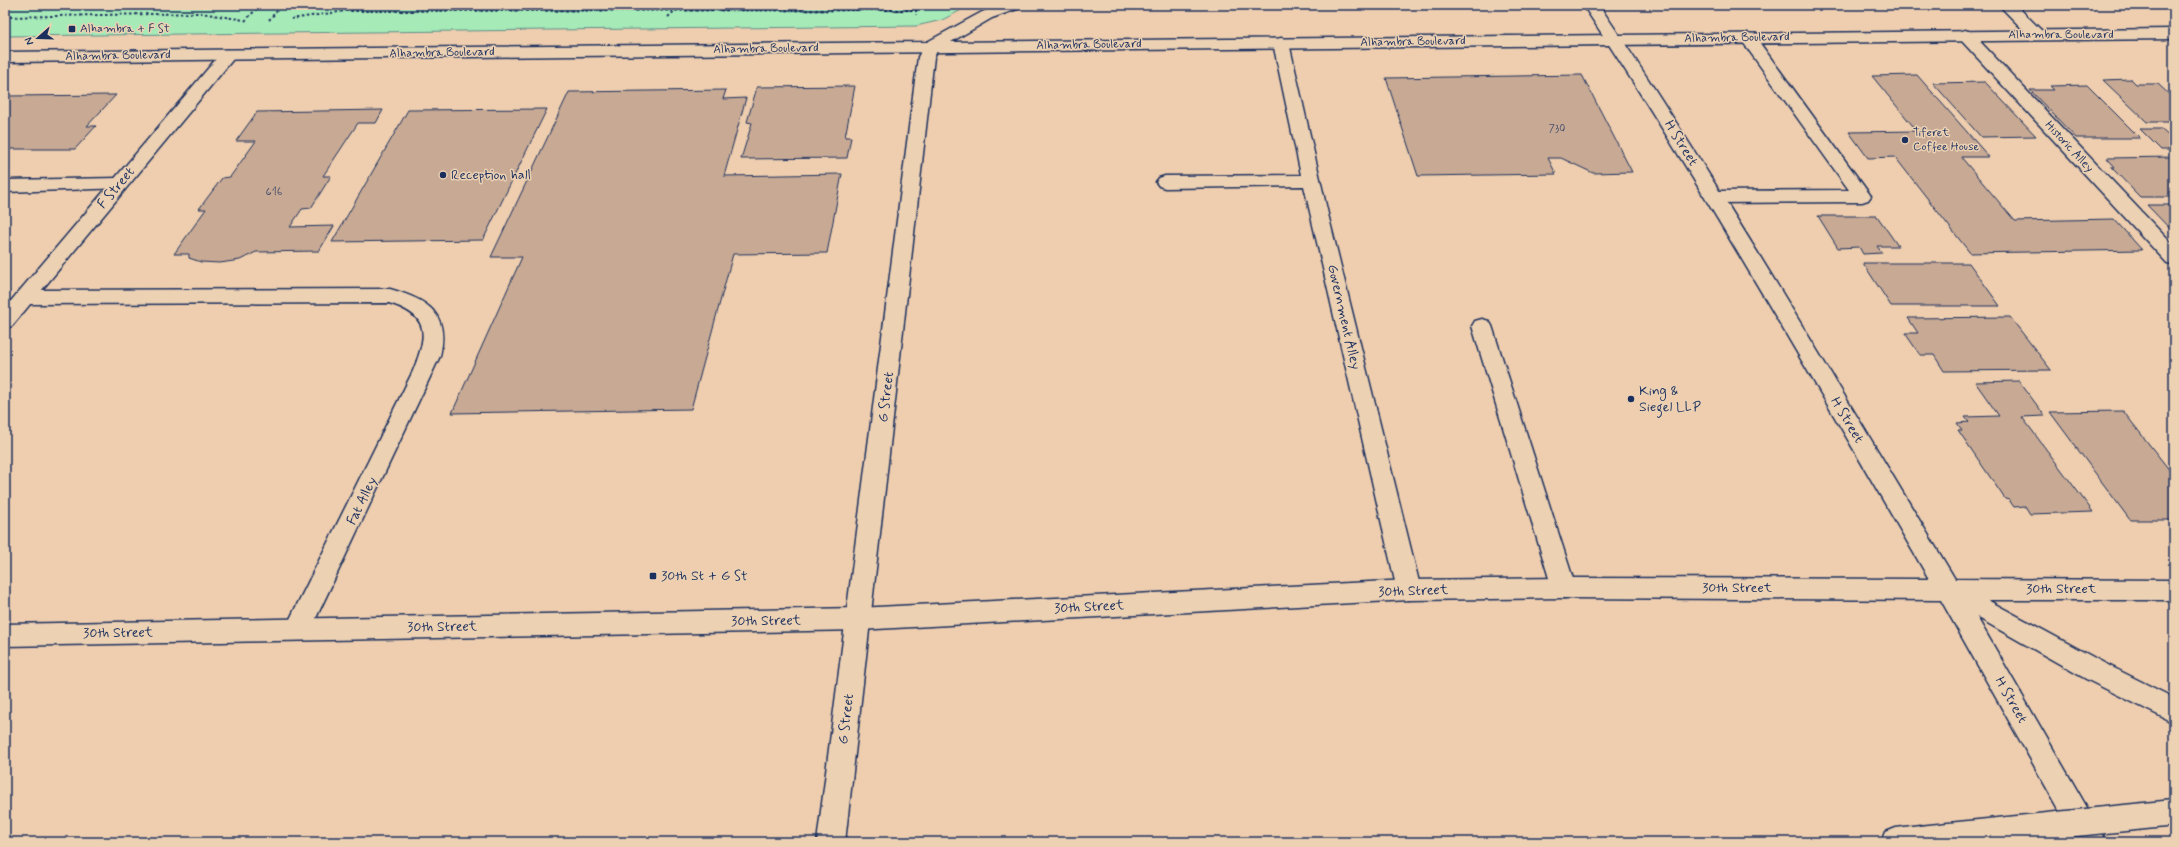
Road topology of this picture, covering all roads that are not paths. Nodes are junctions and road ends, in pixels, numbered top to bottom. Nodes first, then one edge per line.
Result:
1 (1015, 5) edge
2 (1591, 5) edge
3 (2007, 5) edge
4 (2174, 34) edge
5 (1965, 35) junction
6 (2037, 35) junction
7 (1748, 38) junction
8 (1613, 40) junction
9 (1281, 43) junction
10 (931, 47) junction
11 (228, 55) junction
12 (5, 57) edge
13 (1312, 180) junction
14 (1165, 182) dead end
15 (119, 184) junction
16 (5, 186) edge
17 (1714, 197) junction
18 (2174, 258) edge
19 (25, 297) junction
20 (5, 321) edge
21 (1482, 326) dead end
22 (1564, 588) junction
23 (1947, 588) junction
24 (1409, 590) junction
25 (2174, 590) edge
26 (858, 619) junction
27 (298, 629) junction
28 (5, 635) edge
29 (2174, 711) edge
30 (2174, 813) edge
31 (1908, 841) edge
32 (831, 842) edge
33 (2093, 842) edge

1 - 10 main road
2 - 8 main road, H Street
3 - 6 main road
4 - 6 main road, Alhambra Boulevard
5 - 6 main road, Alhambra Boulevard
5 - 7 main road, Alhambra Boulevard
5 - 18 main road, Historic Alley
7 - 8 main road, Alhambra Boulevard
7 - 17 main road
8 - 9 main road, Alhambra Boulevard
8 - 17 main road, H Street
9 - 10 main road, Alhambra Boulevard
9 - 13 main road, Government Alley
10 - 11 main road, Alhambra Boulevard
10 - 26 main road, G Street
11 - 12 main road, Alhambra Boulevard
11 - 15 main road, F Street
13 - 14 main road
13 - 24 main road, Government Alley
15 - 16 main road
15 - 19 main road, F Street
17 - 23 main road, H Street
19 - 20 main road, F Street
19 - 27 main road, Fat Alley
21 - 22 main road
22 - 23 main road, 30th Street
22 - 24 main road, 30th Street
23 - 25 main road, 30th Street
23 - 29 main road
23 - 33 main road, H Street
24 - 26 main road, 30th Street
26 - 27 main road, 30th Street
26 - 32 main road, G Street
27 - 28 main road, 30th Street
30 - 31 main road, bridge

